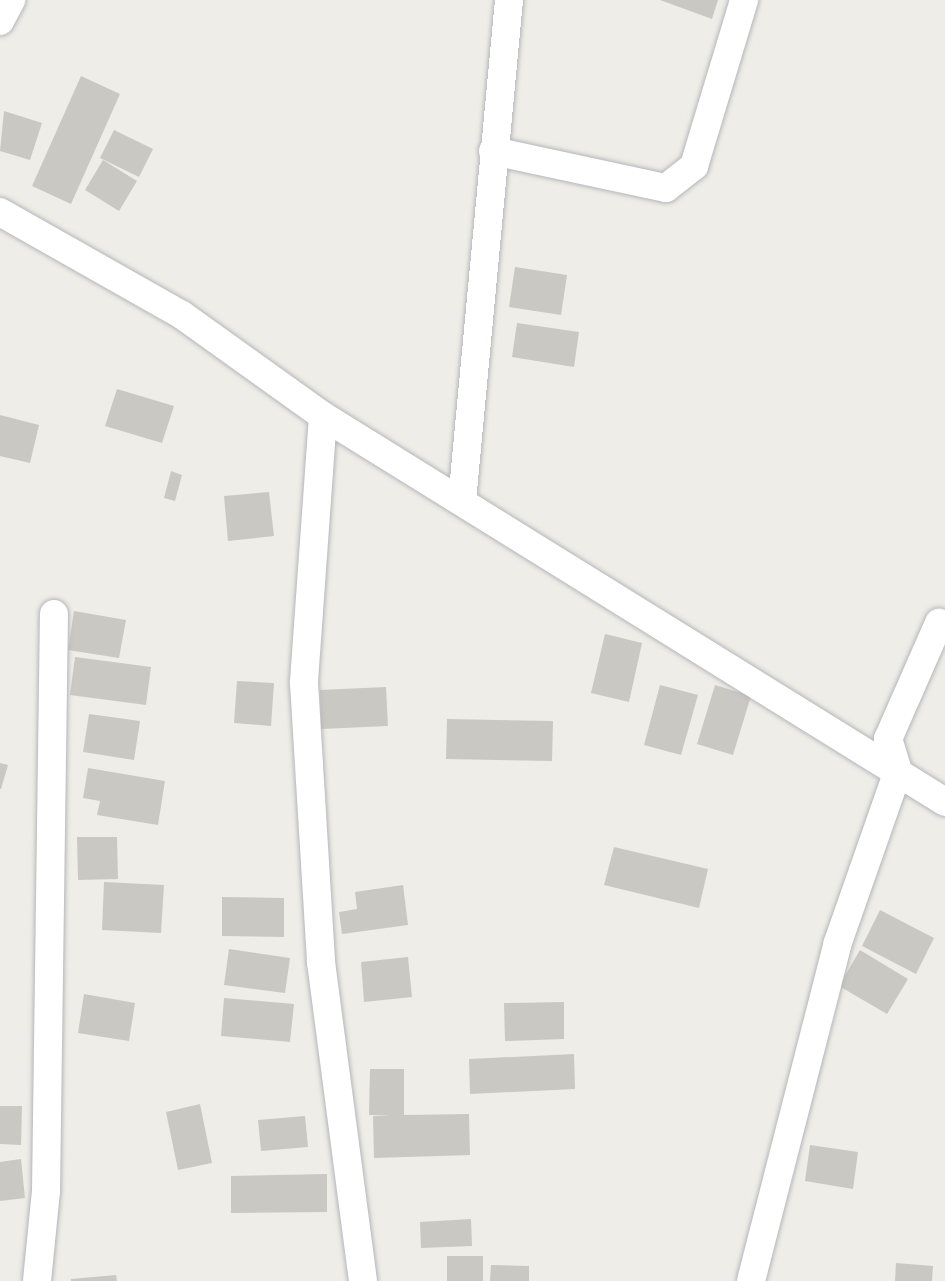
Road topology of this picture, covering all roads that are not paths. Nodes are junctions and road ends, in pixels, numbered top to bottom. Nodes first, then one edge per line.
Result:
1 (11, 0) edge
2 (509, 0) edge
3 (744, 0) edge
4 (0, 21) edge
5 (493, 151) junction
6 (0, 212) edge
7 (323, 416) junction
8 (462, 501) junction
9 (54, 614) dead end
10 (939, 623) dead end
11 (898, 771) junction
12 (945, 802) edge
13 (37, 1281) edge
14 (363, 1281) edge
15 (751, 1281) edge

1 - 4 street
2 - 5 street
3 - 5 street
5 - 8 street
6 - 7 street
7 - 8 street
7 - 14 street
8 - 11 street
9 - 13 street
10 - 11 street
11 - 12 street
11 - 15 street

